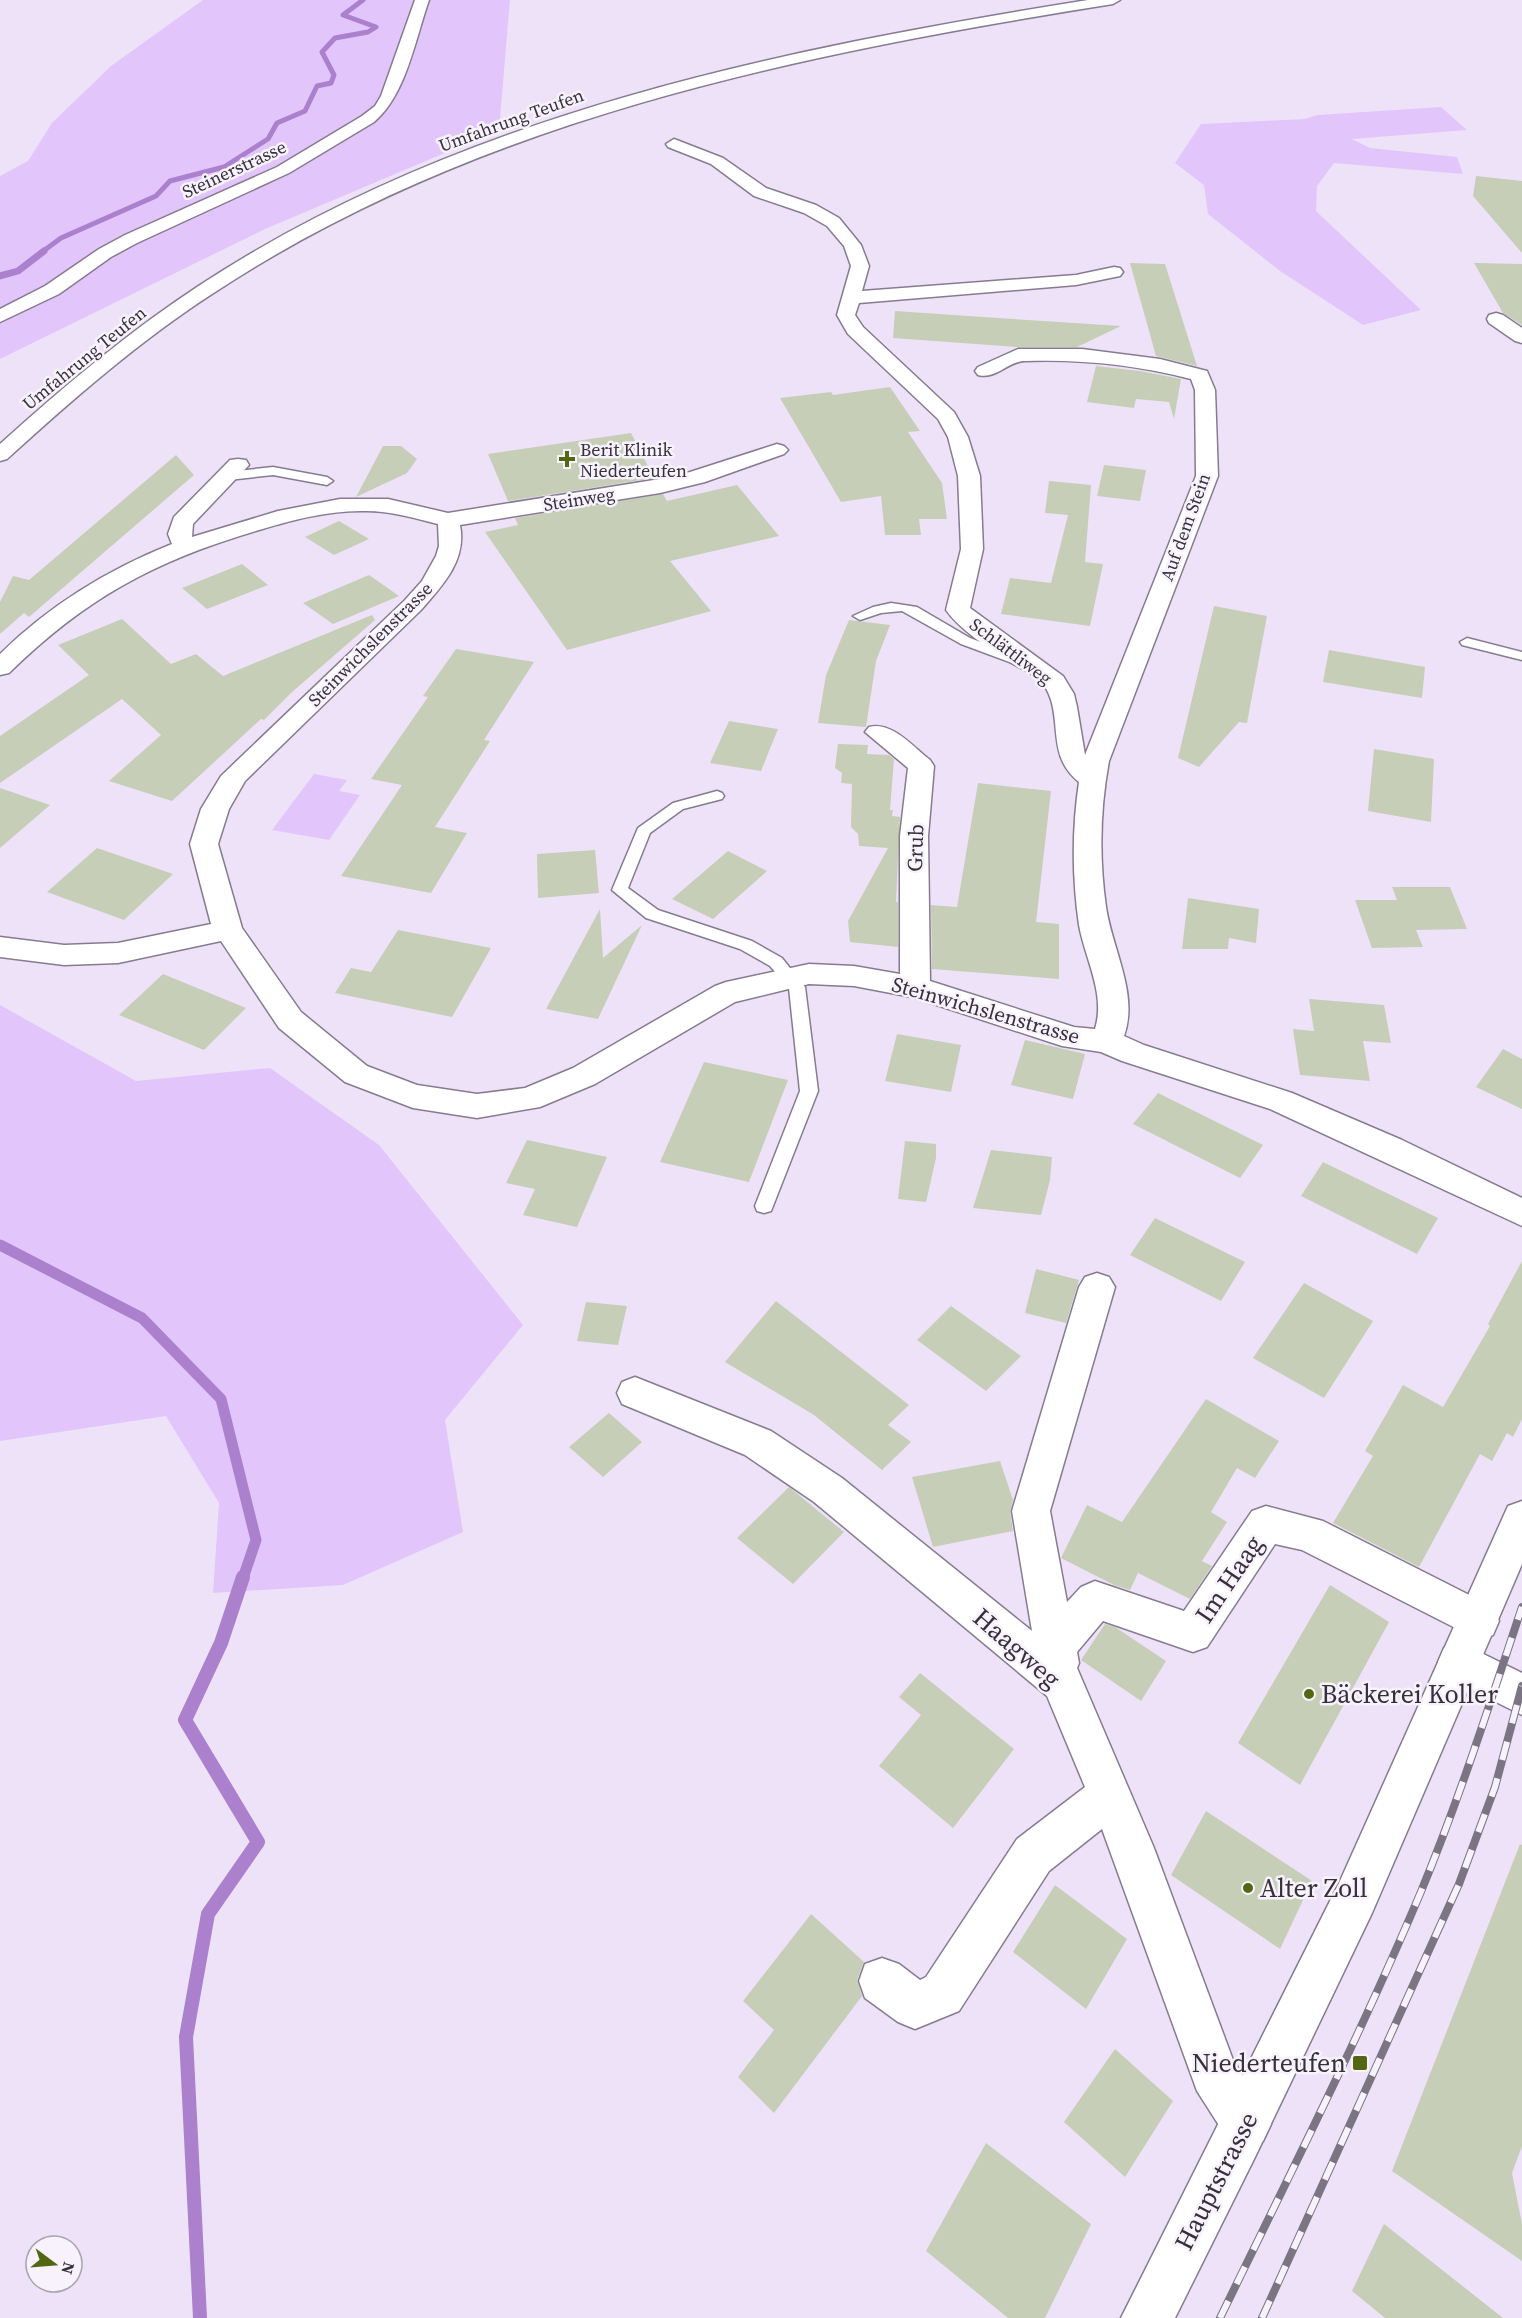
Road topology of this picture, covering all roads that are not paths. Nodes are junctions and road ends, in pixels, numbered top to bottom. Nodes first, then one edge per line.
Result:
1 (422, 0) edge
2 (1113, 0) edge
3 (674, 144) dead end
4 (1114, 272) dead end
5 (850, 298) junction
6 (0, 316) edge
7 (1496, 320) dead end
8 (1522, 336) edge
9 (985, 371) dead end
10 (777, 450) dead end
11 (0, 455) edge
12 (233, 470) joint
13 (327, 481) dead end
14 (448, 519) junction
15 (185, 547) junction
16 (860, 616) dead end
17 (1467, 642) dead end
18 (1522, 656) edge
19 (1036, 667) junction
20 (0, 668) edge
21 (878, 732) dead end
22 (1092, 779) junction
23 (717, 795) dead end
24 (228, 930) junction
25 (0, 947) edge
26 (789, 977) junction
27 (915, 987) junction
28 (1106, 1041) junction
29 (764, 1206) dead end
30 (1522, 1213) edge
31 (1097, 1287) dead end
32 (635, 1393) dead end
33 (1522, 1519) edge
34 (1479, 1622) junction
35 (1459, 1662) junction
36 (1059, 1665) junction
37 (1522, 1695) edge
38 (1109, 1796) junction
39 (882, 1981) dead end
40 (1246, 2124) junction
41 (1147, 2318) edge

1 - 6 street, Steinerstrasse
2 - 11 street, Umfahrung Teufen
3 - 5 street, Schlättliweg
4 - 5 street
5 - 19 street, Schlättliweg
7 - 8 street
9 - 22 street, Auf dem Stein
10 - 14 street, Steinweg
12 - 13 lane
12 - 15 street
14 - 15 street
14 - 24 street, Steinwichslenstrasse
15 - 20 street
16 - 19 lane
17 - 18 lane
19 - 22 street, Schlättliweg
21 - 27 street, Grub
22 - 28 street
23 - 26 lane
24 - 25 street
24 - 26 street, Steinwichslenstrasse
26 - 27 street, Steinwichslenstrasse
26 - 29 lane
27 - 28 street, Steinwichslenstrasse
28 - 30 street, Steinwichslenstrasse
31 - 36 street
32 - 36 street, Haagweg
33 - 34 street, Hauptstrasse
34 - 35 street, Hauptstrasse
34 - 36 street, Im Haag
35 - 37 street
35 - 40 street, Hauptstrasse
36 - 38 street, Haagweg
38 - 39 street
38 - 40 street, Haagweg
40 - 41 street, Hauptstrasse

